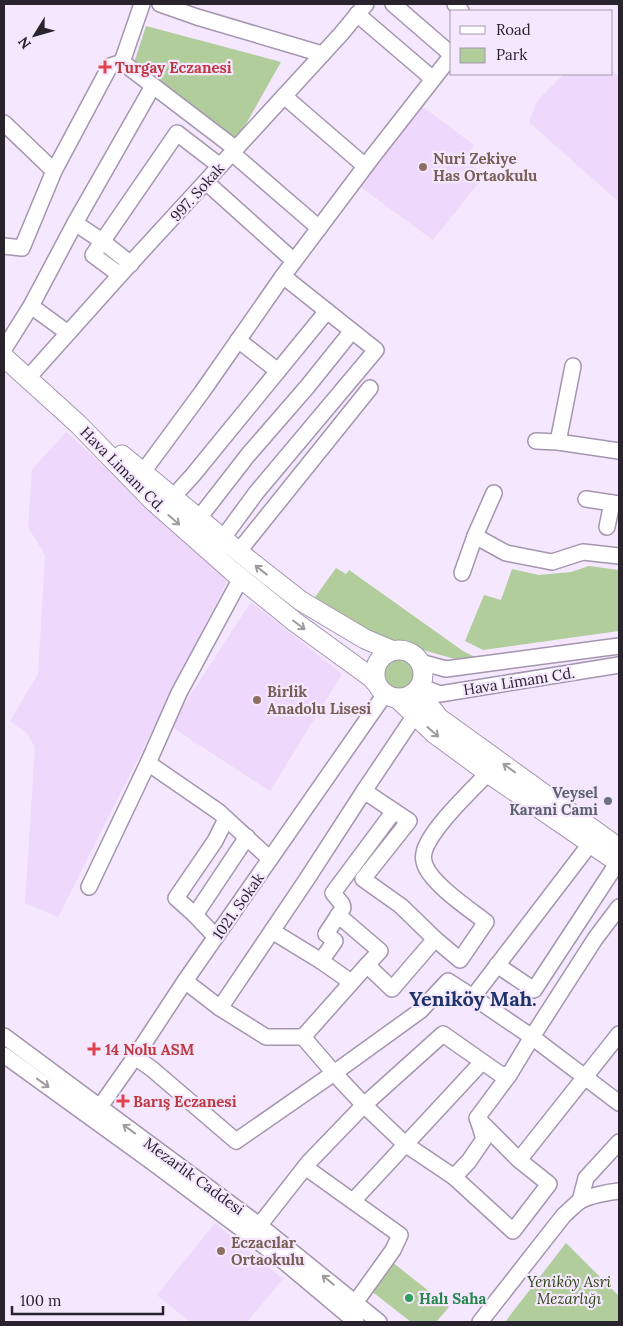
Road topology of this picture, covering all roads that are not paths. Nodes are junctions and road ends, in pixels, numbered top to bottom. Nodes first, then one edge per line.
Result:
1 (142, 4) edge
2 (160, 4) edge
3 (393, 4) edge
4 (362, 9) edge
5 (450, 53) edge
6 (322, 54) junction
7 (450, 58) edge
8 (122, 62) junction
9 (433, 79) junction
10 (153, 86) junction
11 (284, 96) junction
12 (4, 123) edge
13 (234, 151) junction
14 (220, 166) junction
15 (365, 166) junction
16 (54, 171) junction
17 (206, 182) junction
18 (75, 223) junction
19 (319, 228) junction
20 (102, 240) junction
21 (4, 246) edge
22 (294, 262) junction
23 (125, 269) junction
24 (283, 276) junction
25 (31, 306) junction
26 (327, 311) junction
27 (352, 330) junction
28 (68, 333) junction
29 (238, 340) junction
30 (4, 349) edge
31 (4, 357) edge
32 (573, 366) dead end
33 (278, 370) junction
34 (27, 379) junction
35 (370, 388) dead end
36 (78, 424) junction
37 (536, 441) dead end
38 (558, 442) junction
39 (619, 451) edge
40 (143, 472) junction
41 (494, 493) dead end
42 (173, 497) junction
43 (586, 499) dead end
44 (616, 504) edge
45 (199, 518) junction
46 (607, 527) dead end
47 (475, 536) junction
48 (223, 538) junction
49 (239, 551) junction
50 (619, 556) edge
51 (462, 573) dead end
52 (241, 578) junction
53 (619, 646) edge
54 (391, 650) junction
55 (420, 662) junction
56 (619, 665) edge
57 (419, 688) junction
58 (386, 692) junction
59 (415, 715) junction
60 (148, 763) junction
61 (488, 773) junction
62 (364, 792) junction
63 (394, 811) junction
64 (226, 819) junction
65 (409, 821) junction
66 (430, 837) junction
67 (247, 838) junction
68 (590, 844) junction
69 (618, 850) edge
70 (270, 859) junction
71 (89, 887) dead end
72 (619, 908) edge
73 (195, 915) junction
74 (338, 915) junction
75 (272, 931) junction
76 (216, 937) junction
77 (434, 938) junction
78 (460, 960) junction
79 (321, 961) junction
80 (367, 964) junction
81 (497, 965) junction
82 (185, 981) junction
83 (351, 982) junction
84 (448, 982) junction
85 (474, 997) junction
86 (220, 1008) junction
87 (619, 1034) edge
88 (4, 1036) edge
89 (303, 1036) junction
90 (532, 1037) junction
91 (4, 1054) edge
92 (136, 1057) junction
93 (482, 1062) junction
94 (334, 1073) junction
95 (509, 1075) junction
96 (585, 1077) junction
97 (619, 1102) edge
98 (364, 1105) junction
99 (96, 1113) junction
100 (478, 1118) junction
101 (619, 1142) edge
102 (404, 1144) junction
103 (519, 1160) junction
104 (305, 1166) junction
105 (454, 1177) junction
106 (619, 1191) edge
107 (353, 1201) junction
108 (580, 1201) junction
109 (255, 1230) junction
110 (355, 1303) junction
111 (356, 1322) edge
112 (379, 1322) edge
113 (480, 1322) edge

1 - 8 street
2 - 6 street
3 - 5 street
4 - 6 street, 997. Sokak
4 - 9 street
6 - 11 street, 997. Sokak
7 - 9 street
8 - 10 street
8 - 16 street
9 - 15 street
10 - 13 street
10 - 18 street
11 - 13 street, 997. Sokak
11 - 15 street
12 - 16 street
13 - 14 street, 997. Sokak
13 - 19 street
14 - 17 street, 997. Sokak
14 - 20 street
15 - 19 street
16 - 21 street
17 - 22 street
17 - 23 street, 997. Sokak
18 - 20 street
18 - 25 street
19 - 22 street
20 - 23 street
22 - 24 street
23 - 28 street, 997. Sokak
24 - 26 street
24 - 29 street
25 - 28 street
25 - 30 street
26 - 27 street
26 - 33 street
27 - 45 street
27 - 48 street
28 - 34 street, 997. Sokak
29 - 33 street
29 - 40 street
31 - 34 main road
32 - 38 street
33 - 42 street
34 - 36 main road
35 - 49 street
36 - 40 main road, Hava Limanı Cd.
36 -> 52 main road, Hava Limanı Cd.
37 - 38 street
38 - 39 street
40 - 42 main road, Hava Limanı Cd.
41 - 47 street
42 - 45 main road, Hava Limanı Cd.
43 - 44 street
44 - 46 street
45 - 48 main road, Hava Limanı Cd.
47 - 50 street
47 - 51 street
48 - 49 main road, Hava Limanı Cd.
54 -> 49 main road, Hava Limanı Cd.
52 -> 58 main road, Hava Limanı Cd.
52 - 60 street
53 - 55 street, Hava Limanı Cd.
54 - 55 main road
54 - 58 main road
55 - 57 main road
56 - 57 street, Hava Limanı Cd.
57 - 58 main road
69 -> 57 main road
58 - 59 main road, Hava Limanı Cd.
58 - 70 street, 1021. Sokak
59 -> 61 main road, Hava Limanı Cd.
59 - 62 street
60 - 64 street
60 - 71 street
61 - 66 street
61 - 68 main road, Hava Limanı Cd.
62 - 63 street
62 - 75 street
63 - 65 street
63 - 74 street
64 - 67 street
64 - 73 street
65 - 66 street
65 - 77 street
66 - 78 street
67 - 70 street
67 - 73 street
68 - 69 main road, Hava Limanı Cd.
68 - 81 street
69 - 81 street
70 - 76 street, 1021. Sokak
72 - 90 street
73 - 76 street
74 - 79 street
74 - 80 street
75 - 79 street
75 - 86 street
76 - 82 street, 1021. Sokak
77 - 78 street
77 - 80 street
78 - 84 street
79 - 83 street
80 - 83 street
81 - 85 street
82 - 86 street
82 - 92 street, 1021. Sokak
83 - 89 street
84 - 85 street
84 - 94 street
85 - 90 street
86 - 89 street
87 - 96 street
88 - 99 street, Mezarlık Caddesi
89 - 94 street
90 - 95 street
90 - 96 street
91 -> 99 street, Mezarlık Caddesi
92 - 94 street
92 - 99 street, 1021. Sokak
93 - 95 street
93 - 98 street
93 - 102 street
94 - 98 street
95 - 100 street
96 - 97 street
96 - 103 street
98 - 102 street
98 - 104 street
99 - 109 street, Mezarlık Caddesi
100 - 103 street
100 - 105 street
101 - 108 street
102 - 105 street
102 - 107 street
103 - 105 street
104 - 107 street
104 - 109 street
106 - 108 street
107 - 110 street
108 - 113 street
110 -> 109 street, Mezarlık Caddesi
109 - 111 street, Mezarlık Caddesi
110 - 112 street, Mezarlık Caddesi

